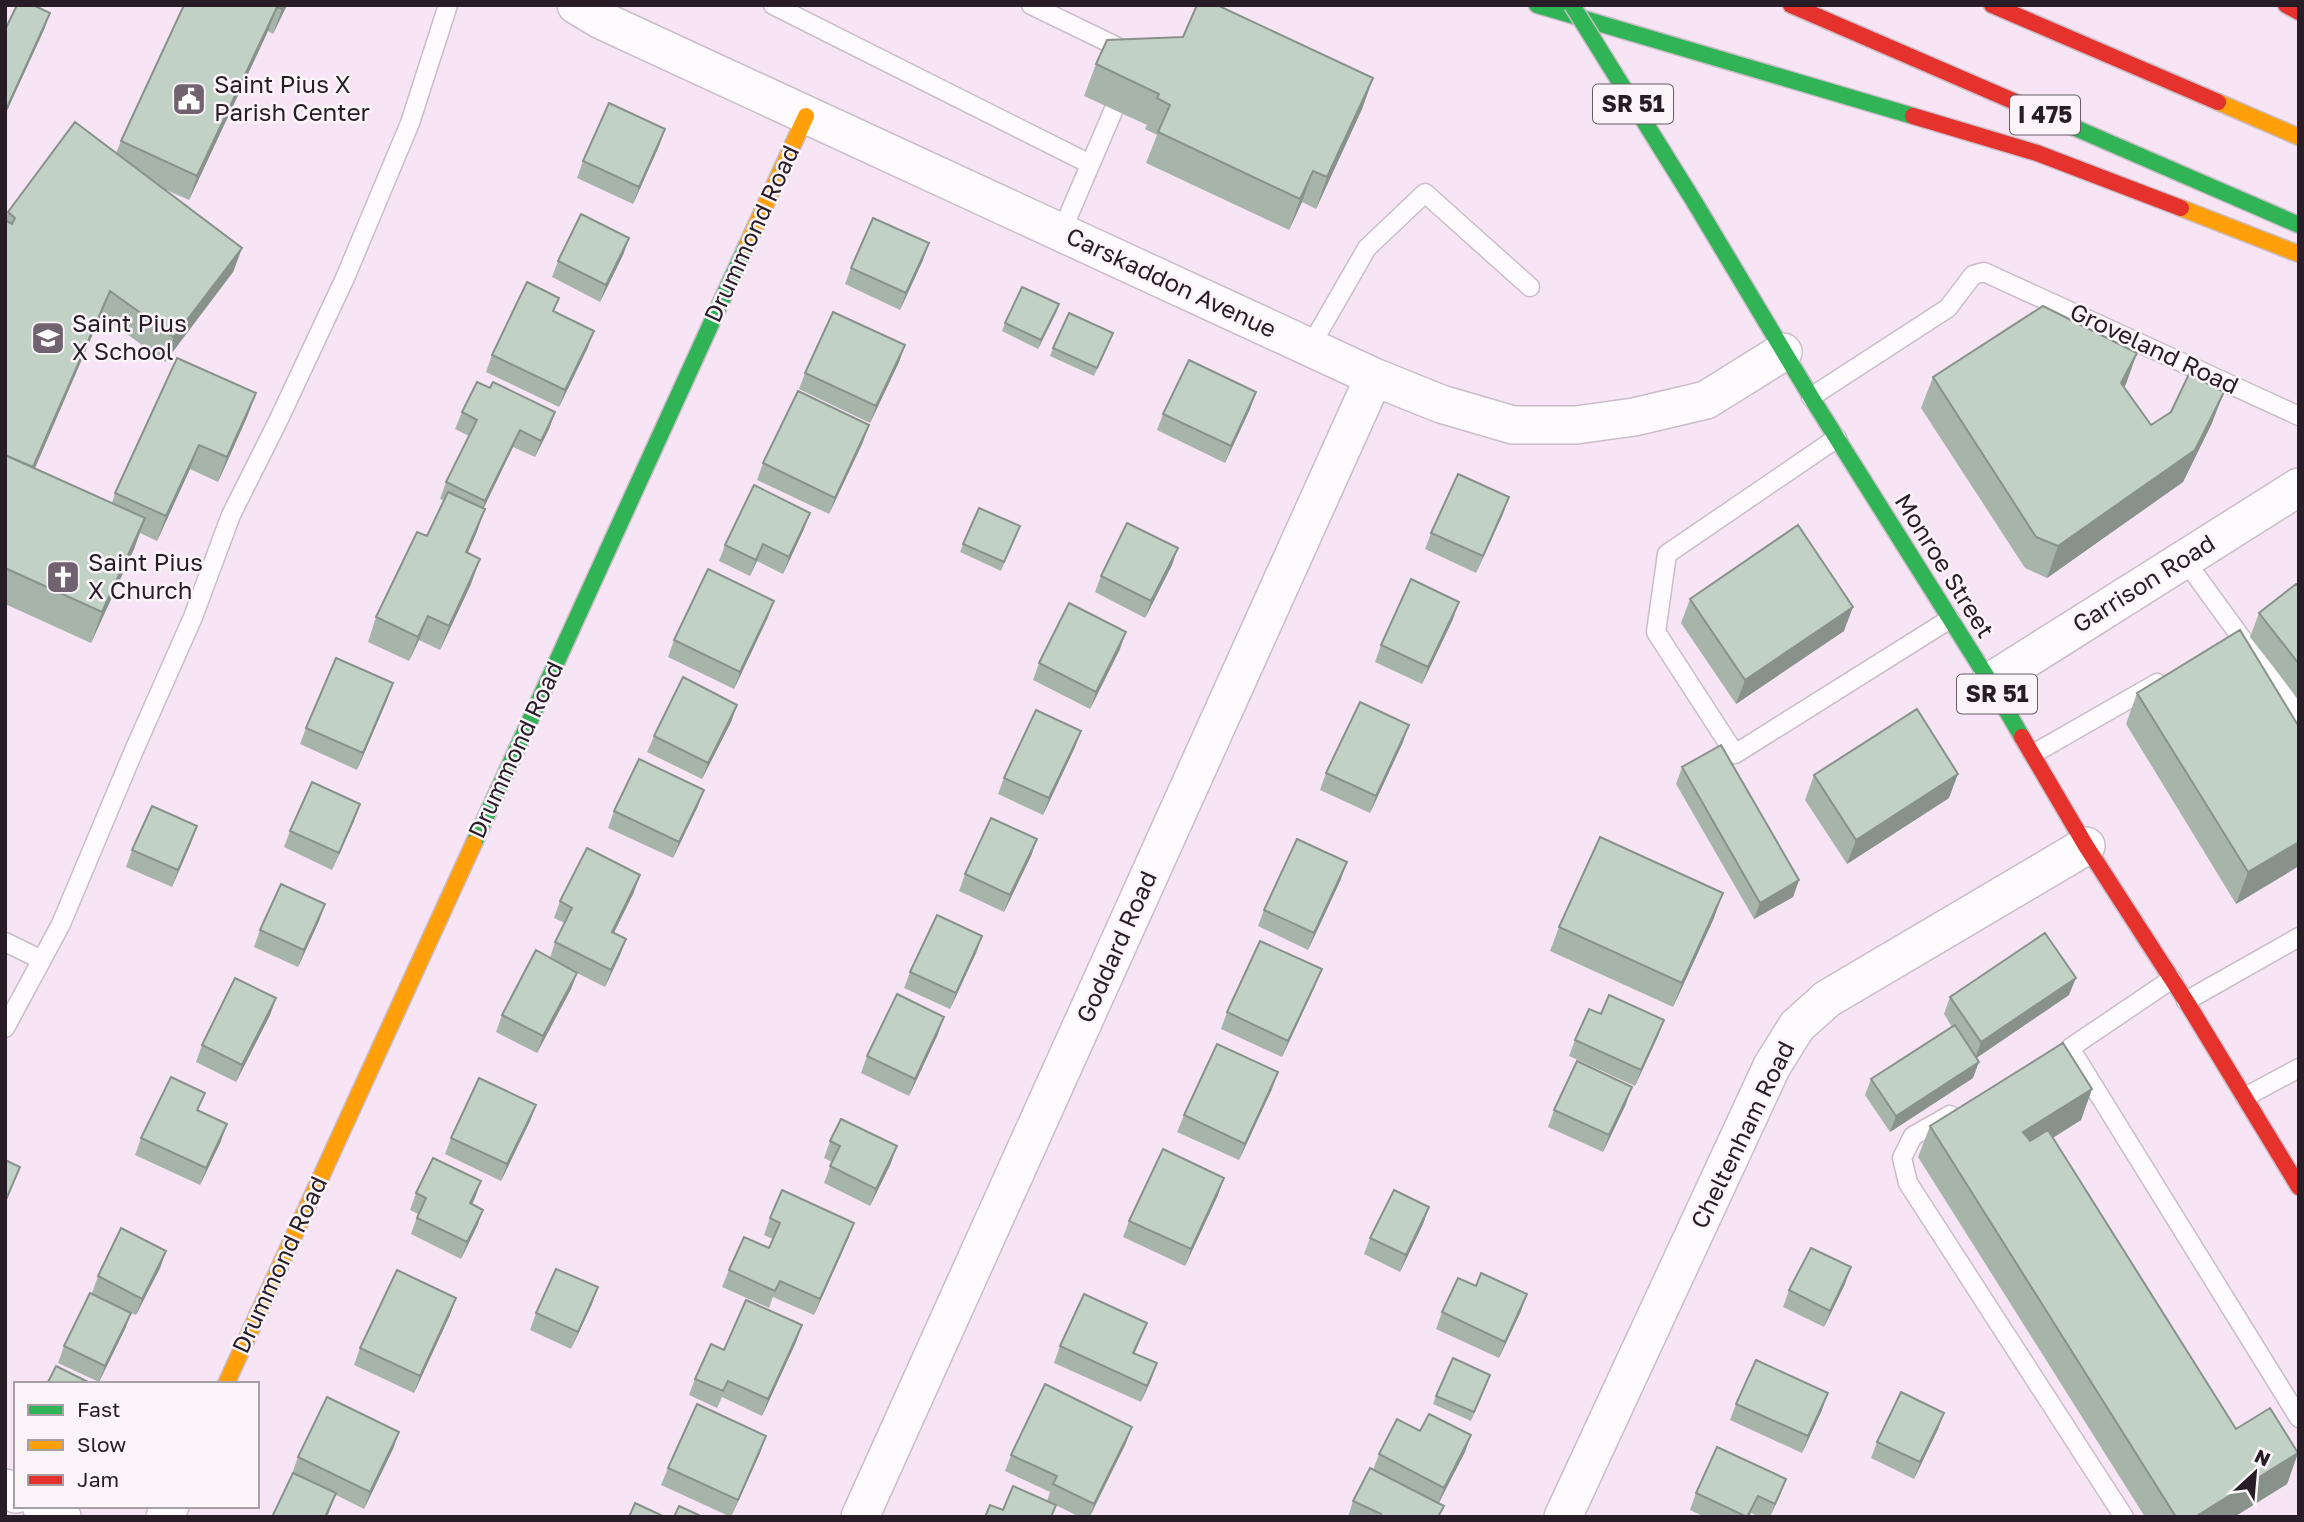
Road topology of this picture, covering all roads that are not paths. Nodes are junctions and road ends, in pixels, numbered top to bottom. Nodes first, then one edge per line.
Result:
1 (449, 5) edge
2 (576, 5) edge
3 (773, 5) edge
4 (1031, 5) edge
5 (1537, 5) edge
6 (1572, 5) edge
7 (1791, 5) edge
8 (1992, 5) edge
9 (2286, 5) edge
10 (2299, 12) edge
11 (1130, 70) edge
12 (1114, 109) edge
13 (806, 116) junction
14 (2299, 137) edge
15 (1090, 163) junction
16 (2299, 225) edge
17 (1061, 233) junction
18 (2299, 254) edge
19 (1530, 287) dead end
20 (1310, 347) junction
21 (1783, 352) junction
22 (1374, 377) junction
23 (1811, 397) junction
24 (2299, 416) edge
25 (1838, 438) junction
26 (2299, 487) edge
27 (2184, 559) junction
28 (1950, 619) junction
29 (2168, 676) edge
30 (1990, 682) junction
31 (2299, 717) edge
32 (2033, 754) junction
33 (2086, 846) junction
34 (2299, 937) edge
35 (5, 942) edge
36 (42, 960) junction
37 (2172, 979) junction
38 (2186, 1001) junction
39 (5, 1027) edge
40 (2299, 1068) edge
41 (2245, 1097) junction
42 (1962, 1109) edge
43 (2298, 1185) edge
44 (227, 1382) edge
45 (2299, 1418) edge
46 (45, 1508) edge
47 (62, 1517) edge
48 (860, 1517) edge
49 (1563, 1517) edge
50 (2123, 1517) edge

1 - 36 lane
2 - 13 street, Carskaddon Avenue
3 - 15 lane
4 - 11 lane
5 - 18 main road
6 - 21 main road, Monroe Street / SR 51, bridge
7 - 16 main road, I 475
8 - 14 main road
9 - 10 main road
12 - 15 lane
13 - 17 street, Carskaddon Avenue
13 - 44 main road, Drummond Road
15 - 17 lane
17 - 20 street, Carskaddon Avenue
19 - 20 lane
20 - 22 street, Carskaddon Avenue
21 - 22 street, Carskaddon Avenue
21 - 23 main road, Monroe Street / SR 51
22 - 48 street, Goddard Road
23 - 24 lane, Groveland Road
23 - 25 main road, Monroe Street / SR 51
25 - 28 main road, Monroe Street / SR 51
25 - 28 lane
26 - 27 street, Garrison Road
27 - 30 street, Garrison Road
27 - 31 lane
28 - 30 main road, Monroe Street / SR 51
29 - 32 lane
30 - 32 main road, Monroe Street / SR 51
32 - 33 main road, Monroe Street / SR 51
33 - 37 main road, Monroe Street / SR 51
33 - 49 street, Cheltenham Road
34 - 38 lane
35 - 36 lane
36 - 39 lane
37 - 38 main road, Monroe Street / SR 51
37 - 45 lane
38 - 41 main road, Monroe Street / SR 51
40 - 41 lane
41 - 43 main road, Monroe Street / SR 51
42 - 50 lane
46 - 47 street

